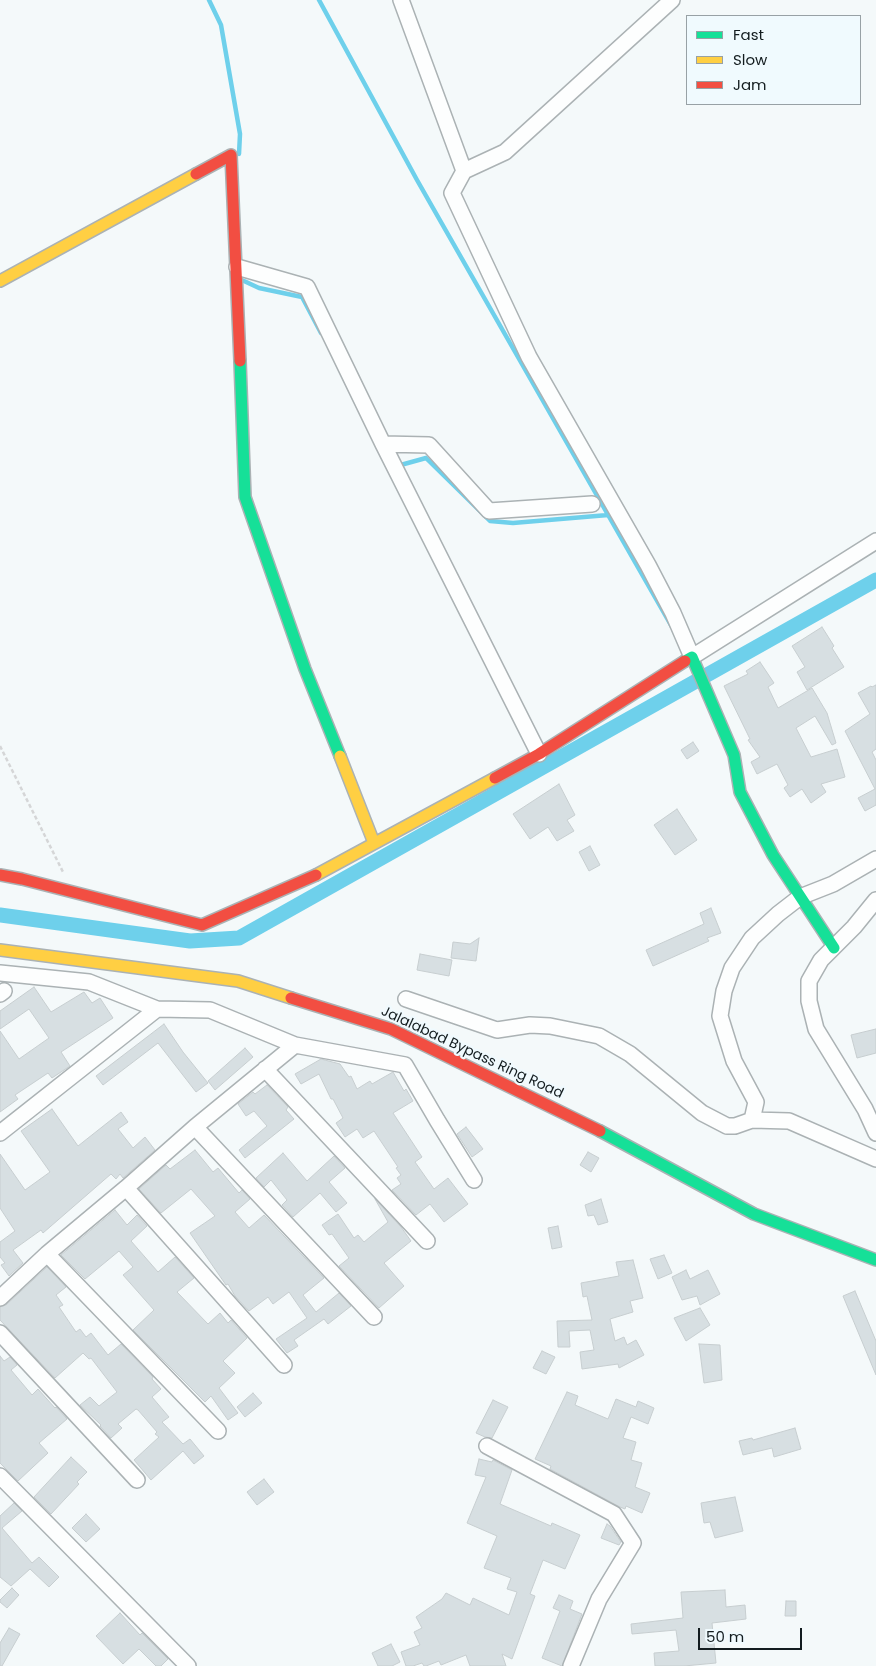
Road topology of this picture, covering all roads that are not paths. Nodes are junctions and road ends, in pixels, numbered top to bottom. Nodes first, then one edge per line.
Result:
1 (401, 0) edge
2 (672, 0) edge
3 (464, 171) junction
4 (237, 266) junction
5 (0, 281) edge
6 (383, 444) junction
7 (592, 504) dead end
8 (876, 541) edge
9 (692, 657) junction
10 (539, 754) junction
11 (374, 843) junction
12 (876, 859) edge
13 (0, 875) edge
14 (800, 897) junction
15 (876, 900) edge
16 (834, 948) junction
17 (0, 950) edge
18 (0, 973) edge
19 (406, 999) dead end
20 (157, 1009) junction
21 (295, 1046) junction
22 (265, 1069) junction
23 (752, 1120) junction
24 (194, 1127) junction
25 (0, 1133) edge
26 (876, 1133) edge
27 (876, 1159) edge
28 (474, 1180) dead end
29 (126, 1188) junction
30 (427, 1241) dead end
31 (47, 1254) junction
32 (876, 1260) edge
33 (0, 1298) edge
34 (374, 1317) dead end
35 (0, 1333) edge
36 (284, 1365) dead end
37 (218, 1431) dead end
38 (487, 1446) dead end
39 (0, 1476) edge
40 (137, 1480) dead end
41 (188, 1666) edge
42 (571, 1666) edge

1 - 3 street
2 - 3 street
3 - 9 street
4 - 5 main road
4 - 6 street
4 - 11 main road
6 - 7 street
6 - 10 street
8 - 9 street
9 - 10 main road
9 - 14 main road
10 - 11 main road
11 - 13 main road
12 - 14 street
14 - 16 main road
14 - 23 street
15 - 16 street
16 - 26 street
17 - 32 main road, Jalalabad Bypass Ring Road
18 - 20 street
19 - 23 street
20 - 21 street
20 - 25 street
21 - 22 street
21 - 28 street
22 - 24 street
22 - 30 street
23 - 27 street
24 - 29 street
24 - 34 street
29 - 31 street
29 - 36 street
31 - 33 street
31 - 37 street
35 - 40 street
38 - 42 street
39 - 41 street

